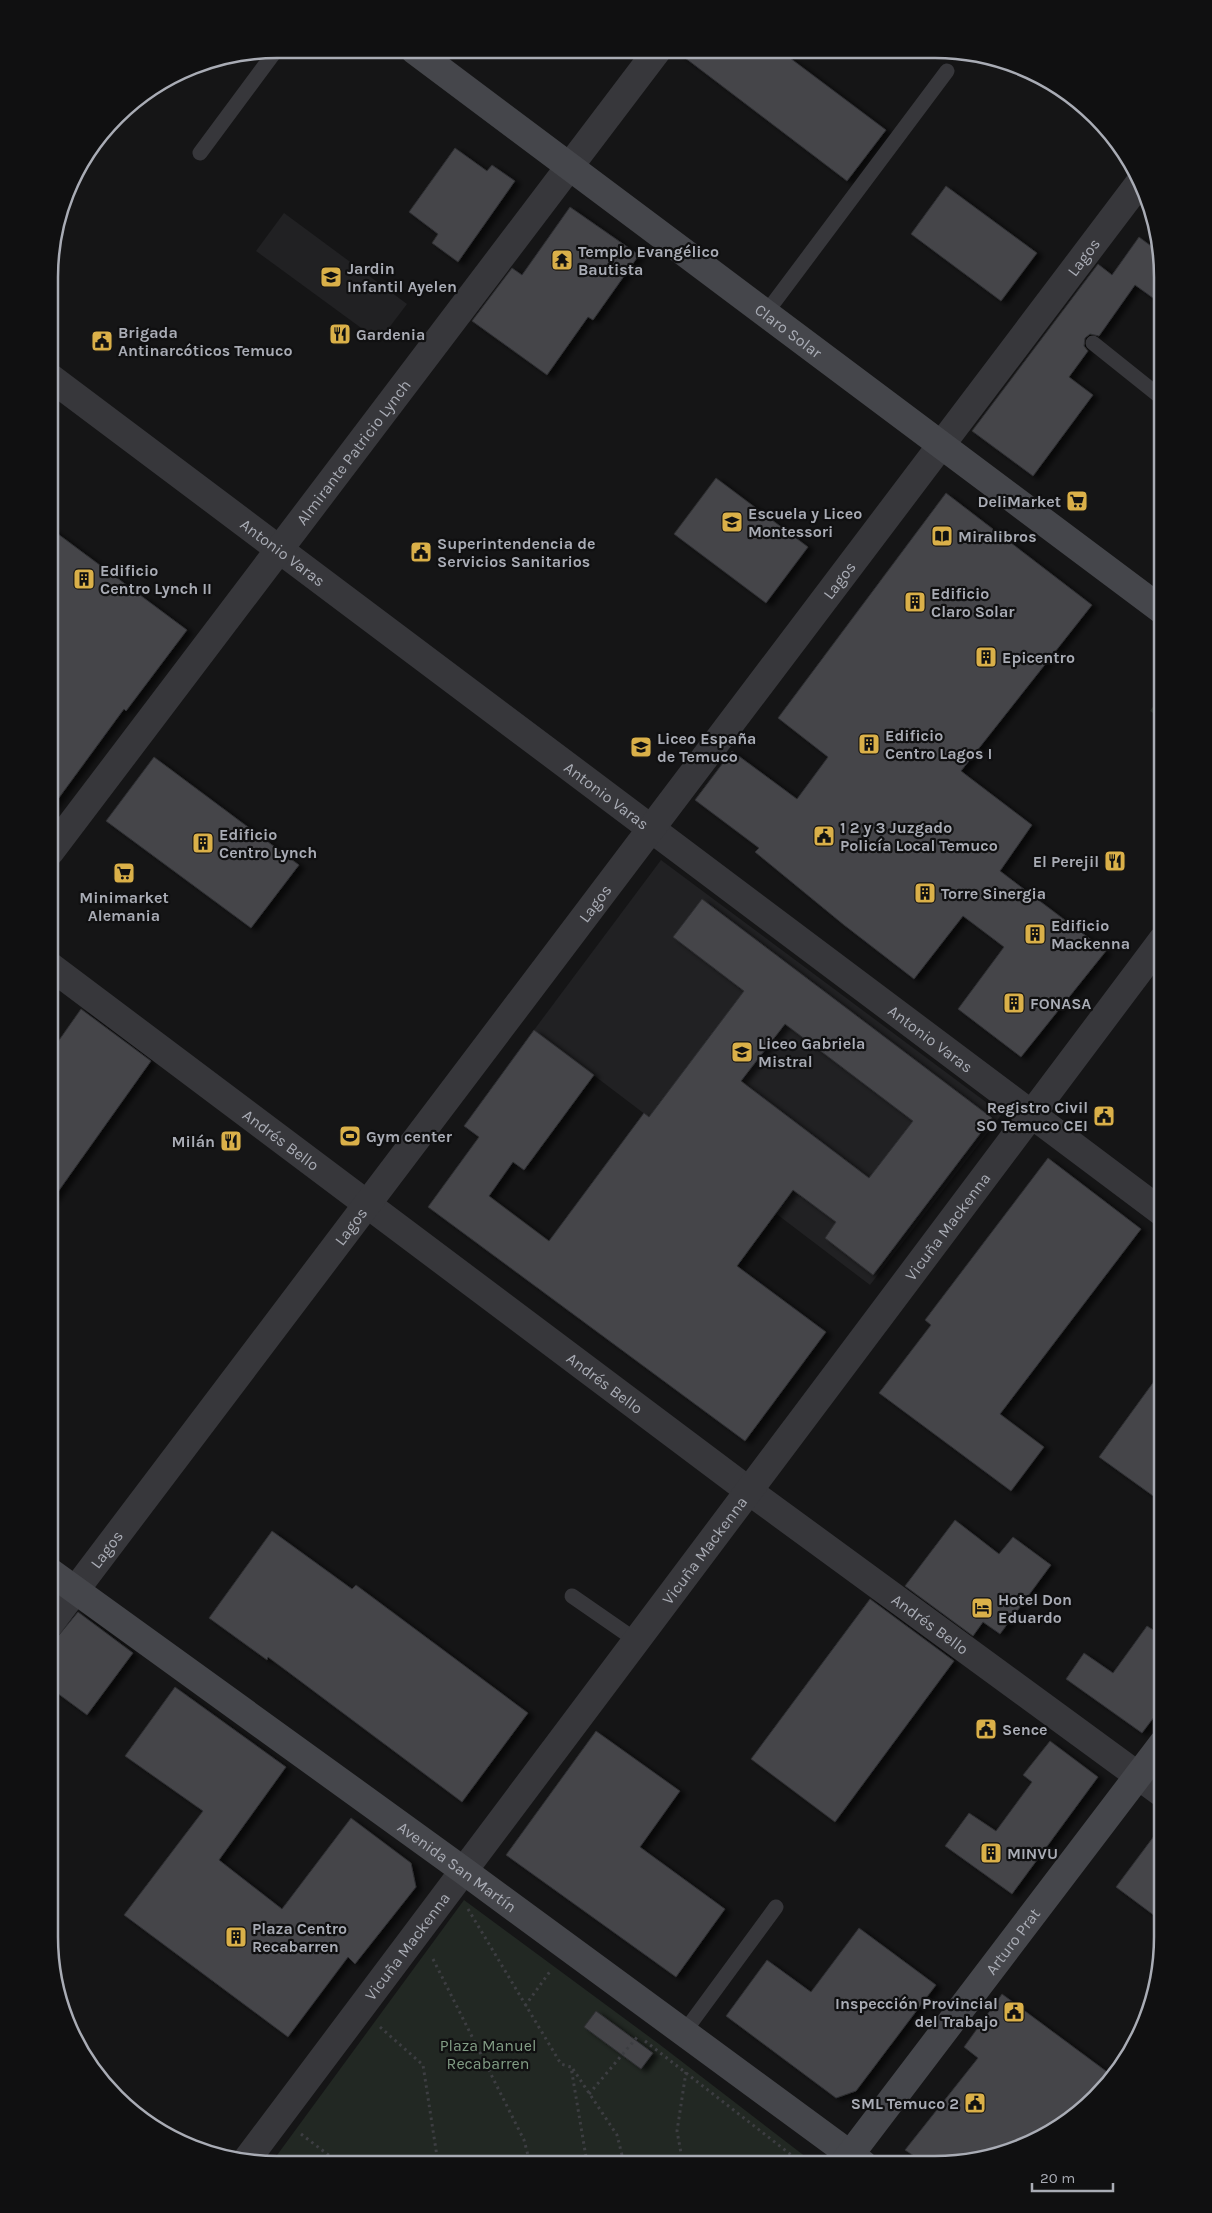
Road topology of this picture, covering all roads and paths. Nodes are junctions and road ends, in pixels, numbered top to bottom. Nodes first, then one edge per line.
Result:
1 (270, 58) edge
2 (425, 58) edge
3 (652, 58) edge
4 (946, 71) dead end
5 (200, 153) dead end
6 (569, 166) junction
7 (1136, 188) edge
8 (766, 313) junction
9 (1093, 343) dead end
10 (58, 384) edge
11 (1154, 392) edge
12 (942, 445) junction
13 (279, 549) junction
14 (1154, 604) edge
15 (651, 829) junction
16 (58, 841) edge
17 (1154, 958) edge
18 (58, 972) edge
19 (1031, 1114) junction
20 (367, 1204) junction
21 (1154, 1206) edge
22 (748, 1491) junction
23 (58, 1577) edge
24 (76, 1590) junction
25 (572, 1596) dead end
26 (58, 1613) edge
27 (637, 1641) junction
28 (1154, 1755) edge
29 (1138, 1775) junction
30 (1154, 1787) edge
31 (464, 1871) junction
32 (776, 1907) dead end
33 (482, 1919) dead end
34 (431, 1955) dead end
35 (543, 1964) dead end
36 (551, 1970) junction
37 (559, 1976) dead end
38 (525, 2006) junction
39 (380, 2027) dead end
40 (630, 2030) dead end
41 (685, 2032) junction
42 (638, 2036) junction
43 (572, 2067) junction
44 (686, 2072) junction
45 (589, 2094) junction
46 (301, 2134) dead end
47 (252, 2154) edge
48 (331, 2156) edge
49 (437, 2156) edge
50 (528, 2156) edge
51 (586, 2156) edge
52 (622, 2156) edge
53 (682, 2156) edge
54 (790, 2156) edge
55 (846, 2156) edge
56 (856, 2156) edge

1 - 5 lane
2 - 6 street, Claro Solar
3 - 6 street, Almirante Patricio Lynch
4 - 8 lane
6 - 8 street, Claro Solar
6 - 13 street, Almirante Patricio Lynch
7 - 12 street, Lagos
8 - 12 street, Claro Solar
9 - 11 lane
10 - 13 street, Antonio Varas
12 - 14 street, Claro Solar
12 - 15 street, Lagos
13 - 15 street, Antonio Varas
13 - 16 street, Almirante Patricio Lynch
15 - 19 street, Antonio Varas
15 - 20 street, Lagos
17 - 19 street, Vicuña Mackenna
18 - 20 street, Andrés Bello
19 - 21 street, Antonio Varas
19 - 22 street, Vicuña Mackenna
20 - 22 street, Andrés Bello
20 - 24 street, Lagos
22 - 27 street, Vicuña Mackenna
22 - 29 street, Andrés Bello
23 - 24 street, Avenida San Martín
24 - 26 street, Lagos
24 - 31 street, Avenida San Martín
25 - 27 lane
27 - 31 street, Vicuña Mackenna
28 - 29 street, Arturo Prat
29 - 30 street, Andrés Bello
29 - 56 street, Arturo Prat
31 - 41 street, Avenida San Martín
31 - 47 street, Vicuña Mackenna
32 - 41 lane
33 - 38 path
34 - 50 path
35 - 36 path
36 - 37 path
36 - 38 path
38 - 43 path
39 - 49 path
40 - 42 path
41 - 55 street, Avenida San Martín
42 - 44 path
42 - 45 path
43 - 45 path
43 - 51 path
44 - 53 path
44 - 54 path
45 - 52 path
46 - 48 path

